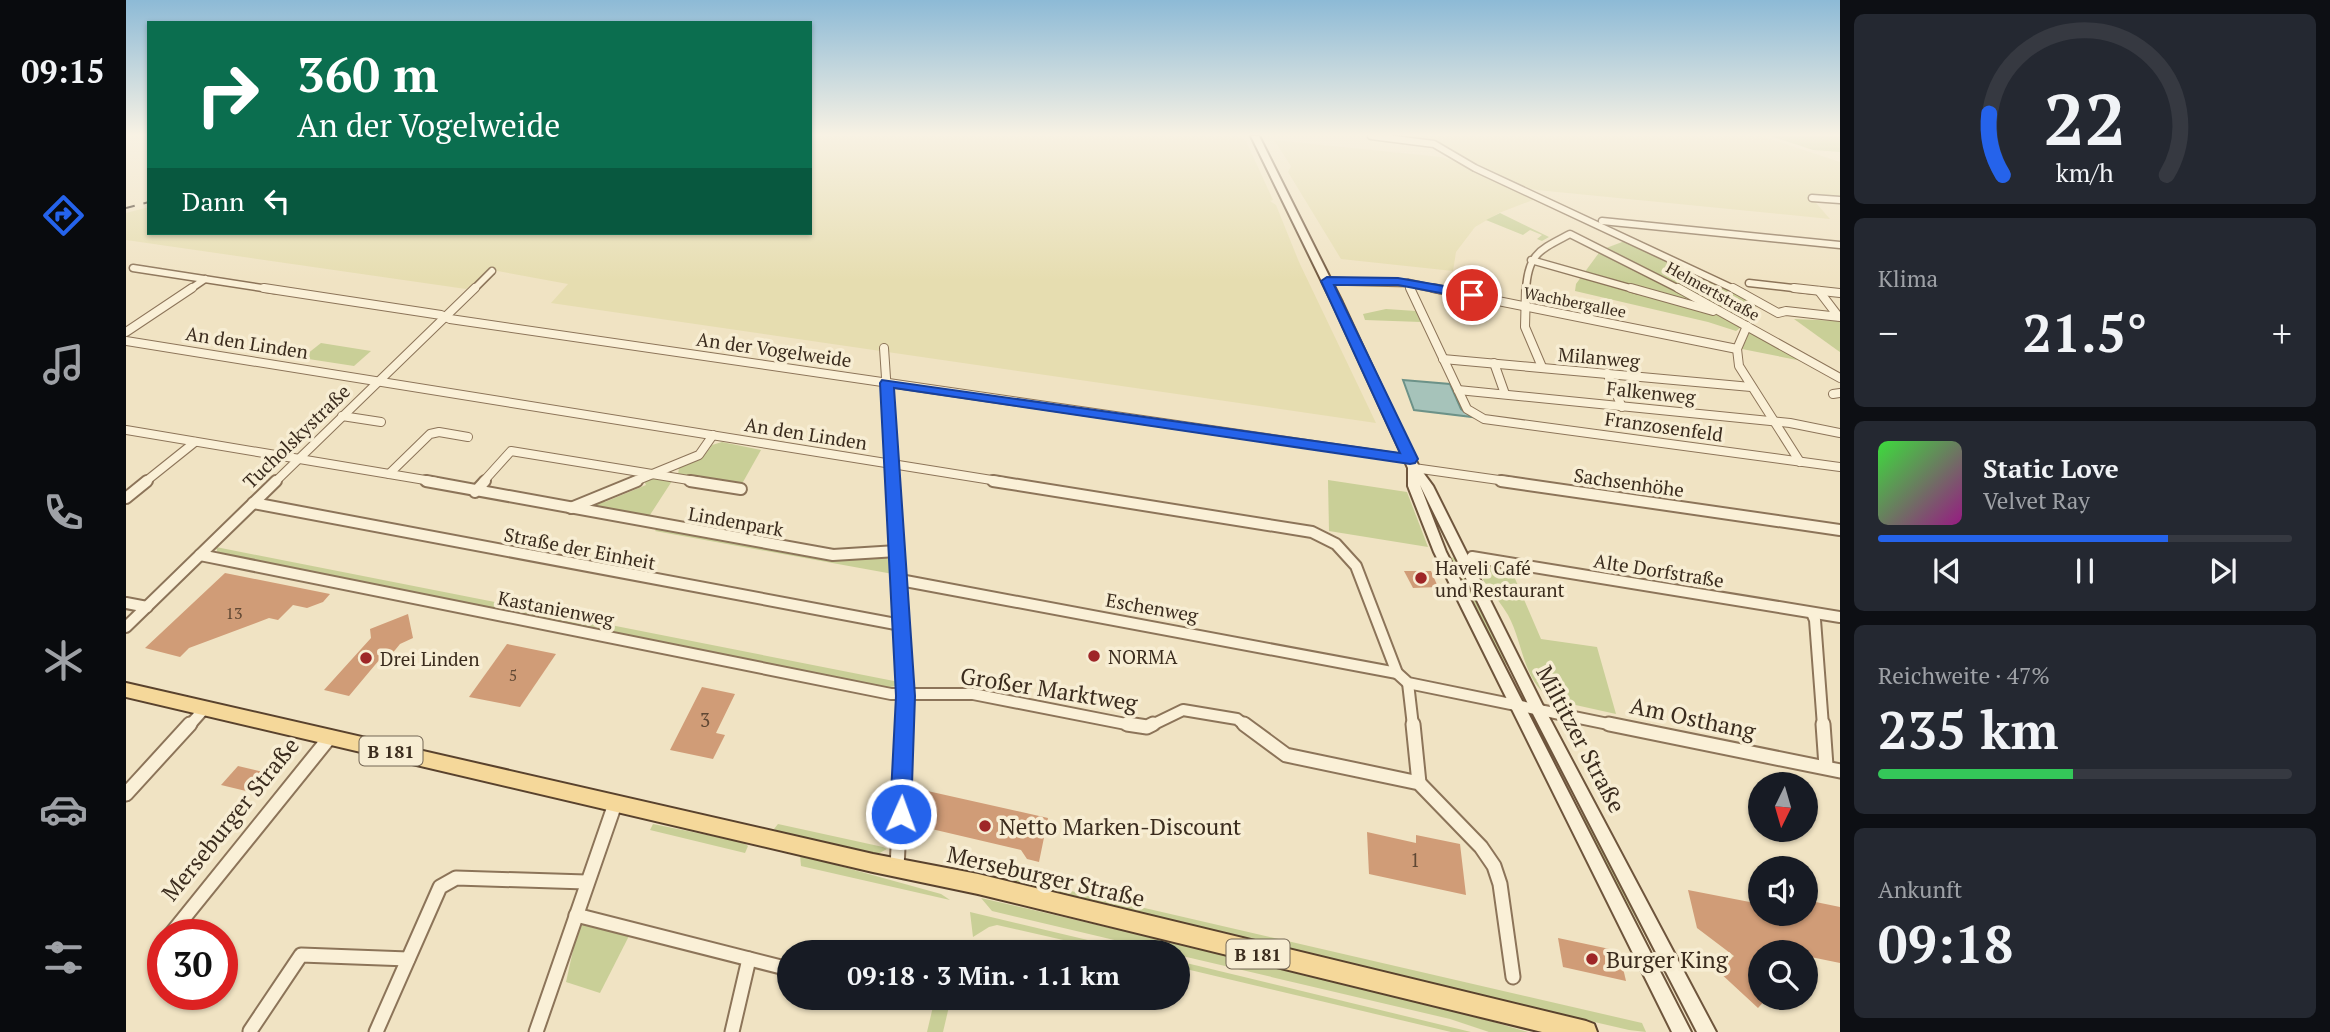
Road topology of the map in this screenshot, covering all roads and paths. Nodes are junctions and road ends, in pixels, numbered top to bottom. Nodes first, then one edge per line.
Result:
1 (1279, 184) edge
2 (1512, 184) edge
3 (1812, 198) dead end
4 (1840, 201) edge
5 (1594, 220) junction
6 (1840, 245) edge
7 (1531, 260) junction
8 (133, 268) dead end
9 (492, 271) dead end
10 (205, 279) junction
11 (1327, 281) junction
12 (1408, 283) junction
13 (1749, 283) dead end
14 (1819, 291) junction
15 (1840, 293) edge
16 (1526, 306) junction
17 (1726, 314) junction
18 (1839, 316) edge
19 (446, 317) junction
20 (1747, 326) junction
21 (126, 332) edge
22 (126, 341) edge
23 (884, 348) dead end
24 (1737, 349) junction
25 (1443, 359) junction
26 (1494, 363) junction
27 (1542, 367) junction
28 (1607, 373) junction
29 (1840, 378) edge
30 (378, 381) junction
31 (887, 383) junction
32 (1751, 387) junction
33 (1458, 390) junction
34 (1505, 394) junction
35 (1622, 407) junction
36 (342, 416) junction
37 (1774, 421) junction
38 (381, 422) dead end
39 (126, 430) edge
40 (1840, 433) edge
41 (713, 435) junction
42 (468, 437) dead end
43 (195, 442) junction
44 (296, 461) junction
45 (1800, 462) junction
46 (891, 464) junction
47 (1412, 464) junction
48 (1840, 467) edge
49 (389, 474) junction
50 (651, 474) junction
51 (741, 489) dead end
52 (475, 492) junction
53 (126, 498) edge
54 (253, 503) junction
55 (570, 508) junction
56 (1840, 530) edge
57 (897, 551) junction
58 (200, 555) junction
59 (1472, 557) dead end
60 (900, 580) junction
61 (126, 603) edge
62 (147, 607) junction
63 (1812, 613) junction
64 (1840, 617) edge
65 (901, 625) junction
66 (126, 628) edge
67 (1397, 673) junction
68 (1408, 683) junction
69 (126, 690) edge
70 (905, 696) junction
71 (1516, 704) junction
72 (205, 708) junction
73 (1537, 708) junction
74 (330, 737) junction
75 (1826, 766) junction
76 (1840, 771) edge
77 (1419, 783) junction
78 (126, 794) edge
79 (615, 804) junction
80 (897, 868) junction
81 (586, 882) junction
82 (576, 915) junction
83 (183, 919) edge
84 (408, 959) junction
85 (749, 959) junction
86 (777, 966) edge
87 (1513, 977) dead end
88 (250, 1031) edge
89 (376, 1032) edge
90 (536, 1032) edge
91 (732, 1032) edge
92 (1586, 1032) edge
93 (1682, 1032) edge
94 (1707, 1032) edge

1 - 11 street, Miltitzer Straße
2 - 5 street
3 - 4 street
5 - 6 street
5 - 18 street
7 - 16 street
7 - 17 street
7 - 17 street, Helmertstraße
8 - 10 street, An der Vogelweide
9 - 19 street, Tucholskystraße
10 - 19 street, An der Vogelweide
10 - 21 street
11 - 12 street, Wachbergallee
11 - 47 street, Miltitzer Straße
12 - 16 street, Wachbergallee
12 - 25 street
13 - 14 street
14 - 15 street
14 - 18 street
16 - 24 street, Wachbergallee
16 - 27 street
17 - 20 street, Helmertstraße
19 - 30 street, Tucholskystraße
19 - 31 street, An der Vogelweide
20 - 24 street
20 - 29 street, Helmertstraße
22 - 30 street, An den Linden
23 - 31 street
24 - 32 street
25 - 26 street, Milanweg
25 - 33 street
26 - 27 street, Milanweg
26 - 34 street
27 - 28 street, Milanweg
28 - 32 street, Milanweg
28 - 35 street
30 - 36 street, Tucholskystraße
30 - 41 street, An den Linden
31 - 46 street
31 - 47 street, An der Vogelweide
32 - 37 street
33 - 34 street, Falkenweg
33 - 45 street, Franzosenfeld
34 - 35 street, Falkenweg
35 - 37 street, Falkenweg
36 - 38 street
36 - 44 street, Tucholskystraße
37 - 40 street, Falkenweg
37 - 45 street
39 - 43 street, Lindenpark
41 - 46 street, An den Linden
41 - 50 street
42 - 49 street
43 - 44 street, Lindenpark
43 - 53 street
44 - 49 street, Lindenpark
44 - 54 street, Tucholskystraße
45 - 48 street, Franzosenfeld
46 - 57 street
46 - 67 street, An den Linden
47 - 56 street, Sachsenhöhe
47 - 71 street, Miltitzer Straße
47 - 73 street, Miltitzer Straße
49 - 52 street, Lindenpark
50 - 51 street, Lindenpark
50 - 52 street, Lindenpark
50 - 55 street
52 - 55 street, Lindenpark
54 - 58 street, Tucholskystraße
54 - 65 street, Straße der Einheit
55 - 57 street, Lindenpark
57 - 60 street
58 - 62 street, Tucholskystraße
58 - 70 street, Kastanienweg
59 - 63 street, Alte Dorfstraße
60 - 65 street
60 - 67 street, Eschenweg
61 - 62 street
62 - 66 street, Tucholskystraße
63 - 64 street, Alte Dorfstraße
63 - 75 street
65 - 70 street
67 - 68 street
68 - 71 street, Am Osthang
68 - 77 street
69 - 72 main road, Merseburger Straße / B 181
70 - 77 street, Großer Marktweg
70 - 80 street
71 - 73 street, Am Osthang
71 - 93 street, Miltitzer Straße
72 - 74 main road, Merseburger Straße / B 181
72 - 78 street
73 - 75 street, Am Osthang
73 - 94 street, Miltitzer Straße
74 - 79 main road, Merseburger Straße / B 181
74 - 83 street, Merseburger Straße
75 - 76 street, Am Osthang
77 - 87 street
79 - 80 main road, Merseburger Straße / B 181
79 - 81 street
80 - 92 main road, Merseburger Straße / B 181
81 - 82 street
81 - 84 street
82 - 85 street
82 - 90 street
84 - 88 street
84 - 89 street
85 - 86 street
85 - 91 street

